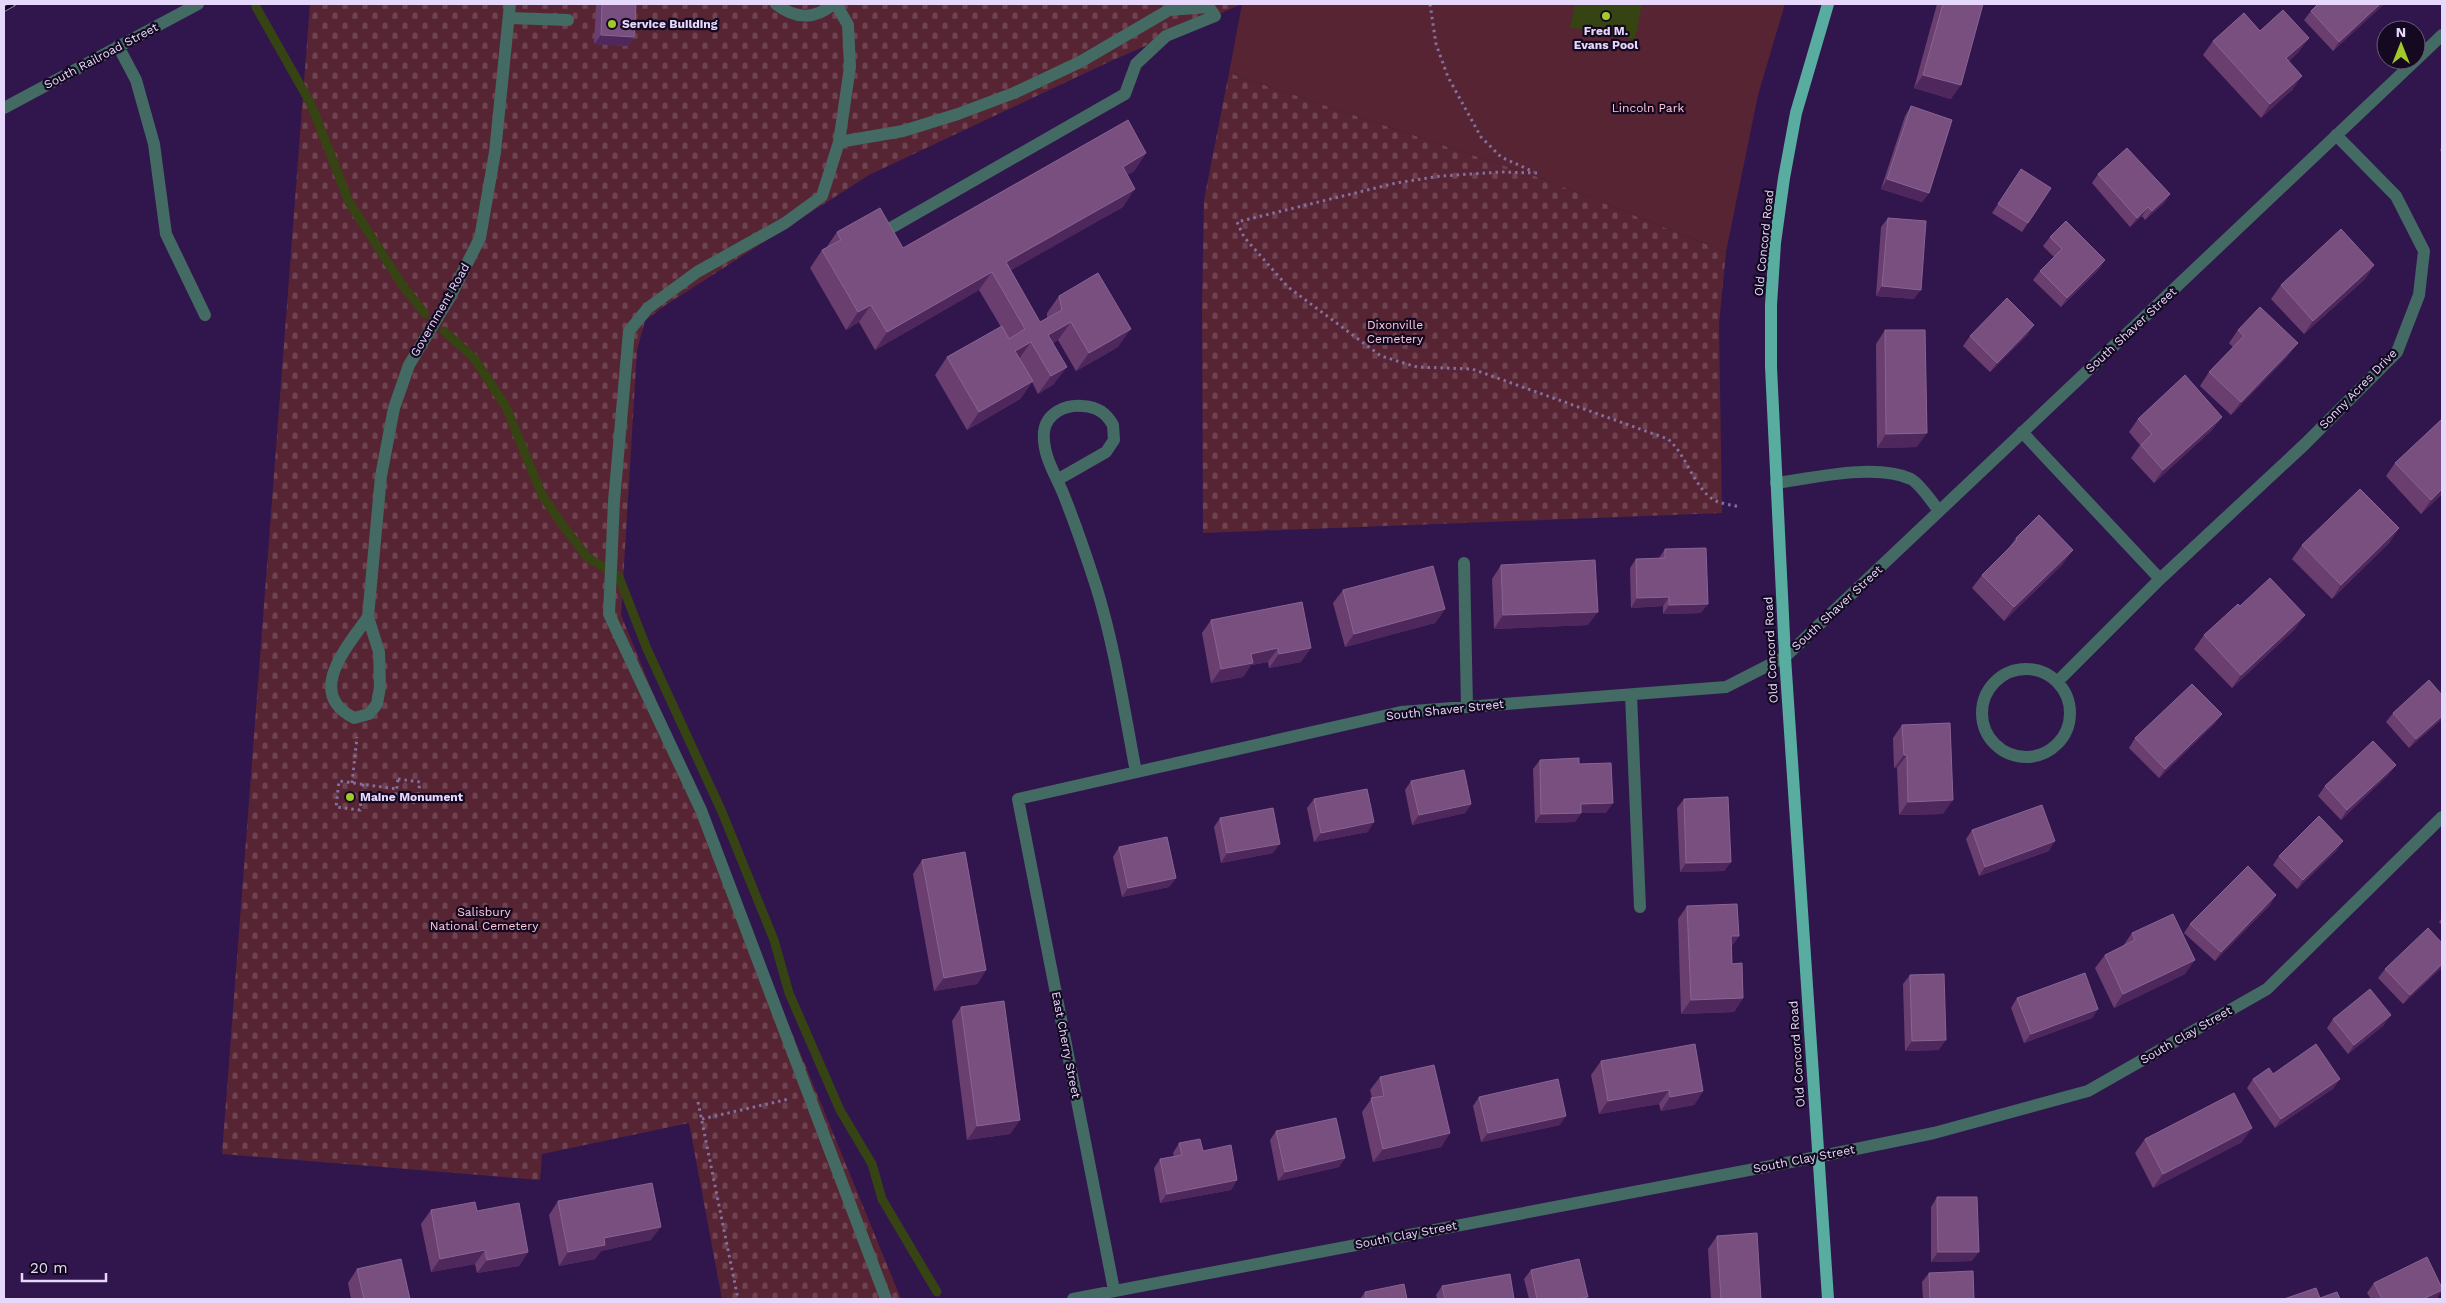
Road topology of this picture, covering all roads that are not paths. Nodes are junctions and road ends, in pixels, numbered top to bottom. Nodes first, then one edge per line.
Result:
1 (198, 4) edge
2 (510, 4) edge
3 (776, 4) edge
4 (834, 4) edge
5 (1828, 4) edge
6 (509, 18) junction
7 (568, 20) dead end
8 (2442, 35) edge
9 (118, 46) junction
10 (2426, 50) edge
11 (2405, 70) edge
12 (4, 108) edge
13 (2336, 135) junction
14 (839, 142) junction
15 (889, 229) edge
16 (206, 315) dead end
17 (2022, 432) junction
18 (1057, 480) junction
19 (1776, 483) junction
20 (1939, 511) junction
21 (1464, 563) dead end
22 (2160, 579) junction
23 (368, 617) junction
24 (1785, 657) junction
25 (2057, 682) junction
26 (1631, 695) junction
27 (1467, 707) junction
28 (1136, 772) junction
29 (1018, 799) joint
30 (2442, 817) edge
31 (1640, 907) dead end
32 (1817, 1157) junction
33 (1114, 1290) junction
34 (886, 1299) edge
35 (1073, 1299) edge
36 (1828, 1299) edge

1 - 9 street, South Railroad Street
2 - 6 street, Government Road
3 - 4 street
4 - 14 street
5 - 19 main road, Old Concord Road
6 - 7 street
6 - 23 street, Government Road
8 - 10 street, South Shaver Street
9 - 12 street, South Railroad Street
9 - 16 street
11 - 13 street, South Shaver Street
13 - 17 street, South Shaver Street
13 - 22 street, Sonny Acres Drive
14 - 15 street
14 - 34 street
17 - 20 street, South Shaver Street
17 - 22 street
18 - 18 street
18 - 28 street
19 - 20 street
19 - 24 main road, Old Concord Road
20 - 24 street, South Shaver Street
21 - 27 street
22 - 25 street, Sonny Acres Drive
23 - 23 street, Government Road
24 - 26 street, South Shaver Street
24 - 32 main road, Old Concord Road
25 - 25 street
26 - 27 street, South Shaver Street
26 - 31 street
27 - 28 street, South Shaver Street
28 - 29 street, South Shaver Street
29 - 33 street, East Cherry Street
30 - 32 street, South Clay Street
32 - 33 street, South Clay Street
32 - 36 main road, Old Concord Road
33 - 35 street, South Clay Street

